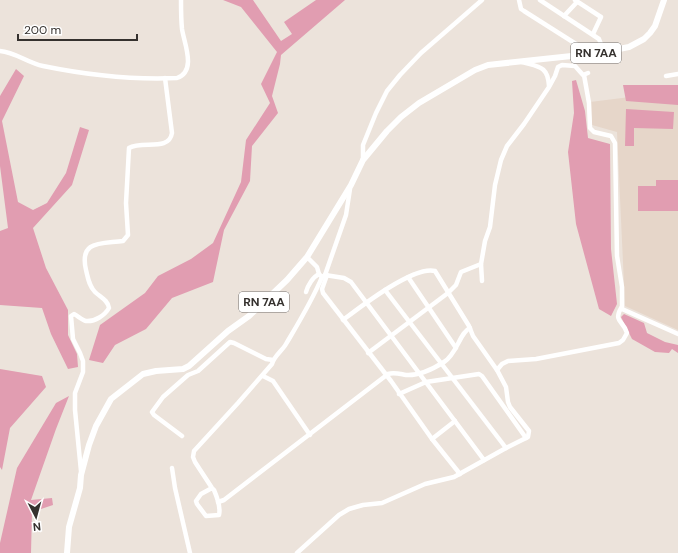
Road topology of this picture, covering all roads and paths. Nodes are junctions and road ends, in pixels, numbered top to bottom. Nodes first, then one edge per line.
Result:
1 (181, 0) edge
2 (482, 0) edge
3 (519, 0) edge
4 (540, 0) edge
5 (664, 0) edge
6 (576, 1) edge
7 (564, 16) junction
8 (593, 34) junction
9 (0, 51) edge
10 (604, 52) junction
11 (586, 55) junction
12 (519, 61) junction
13 (678, 74) edge
14 (666, 76) dead end
15 (165, 78) junction
16 (549, 87) junction
17 (363, 160) junction
18 (351, 185) junction
19 (307, 257) junction
20 (481, 264) junction
21 (323, 275) junction
22 (408, 277) junction
23 (482, 281) dead end
24 (385, 290) junction
25 (306, 292) dead end
26 (448, 293) junction
27 (366, 302) junction
28 (428, 308) junction
29 (621, 308) junction
30 (343, 320) junction
31 (409, 322) junction
32 (470, 328) junction
33 (678, 334) edge
34 (391, 336) junction
35 (456, 348) junction
36 (368, 353) junction
37 (273, 360) junction
38 (440, 364) junction
39 (190, 369) junction
40 (497, 370) junction
41 (420, 374) junction
42 (263, 376) junction
43 (386, 376) junction
44 (452, 377) junction
45 (426, 382) junction
46 (399, 394) junction
47 (455, 422) junction
48 (310, 435) junction
49 (182, 436) dead end
50 (526, 438) junction
51 (432, 439) junction
52 (506, 448) junction
53 (484, 460) junction
54 (172, 468) dead end
55 (460, 474) junction
56 (81, 475) junction
57 (212, 488) junction
58 (218, 502) junction
59 (66, 553) edge
60 (190, 553) edge
61 (297, 553) edge

1 - 15 street
2 - 17 street
3 - 11 street
4 - 7 street
5 - 10 main road, RN 7AA
6 - 7 street
6 - 8 street
7 - 8 street
8 - 10 street
9 - 15 street
10 - 11 main road, RN 7AA
11 - 12 main road, RN 7AA
12 - 16 street
12 - 17 main road, RN 7AA
13 - 14 street
15 - 56 street
16 - 20 street
16 - 29 street
17 - 18 main road, RN 7AA
18 - 19 main road, RN 7AA
18 - 21 street
19 - 21 street
19 - 39 main road, RN 7AA
20 - 23 street
20 - 26 street
21 - 25 street
21 - 27 street
21 - 30 street
21 - 37 street
22 - 24 street
22 - 26 street
22 - 28 street
24 - 27 street
24 - 31 street
26 - 28 street
26 - 32 street
27 - 30 street
27 - 34 street
28 - 31 street
28 - 35 street
29 - 33 street
29 - 40 street
30 - 36 street
31 - 34 street
31 - 38 street
32 - 35 street
32 - 40 street
34 - 36 street
34 - 41 street
35 - 38 street
36 - 43 street
37 - 39 street
37 - 42 street
38 - 41 street
38 - 44 street
39 - 49 street
39 - 56 main road
40 - 50 street
41 - 43 street
41 - 45 street
42 - 48 street
42 - 57 street
43 - 46 street
43 - 48 street
44 - 45 street
44 - 50 street
44 - 52 street
45 - 46 street
45 - 47 street
46 - 51 street
47 - 51 street
47 - 53 street
48 - 58 street
50 - 52 street
51 - 55 street
52 - 53 street
53 - 55 street
54 - 60 street
55 - 61 street
56 - 59 main road
57 - 58 street
57 - 58 street

